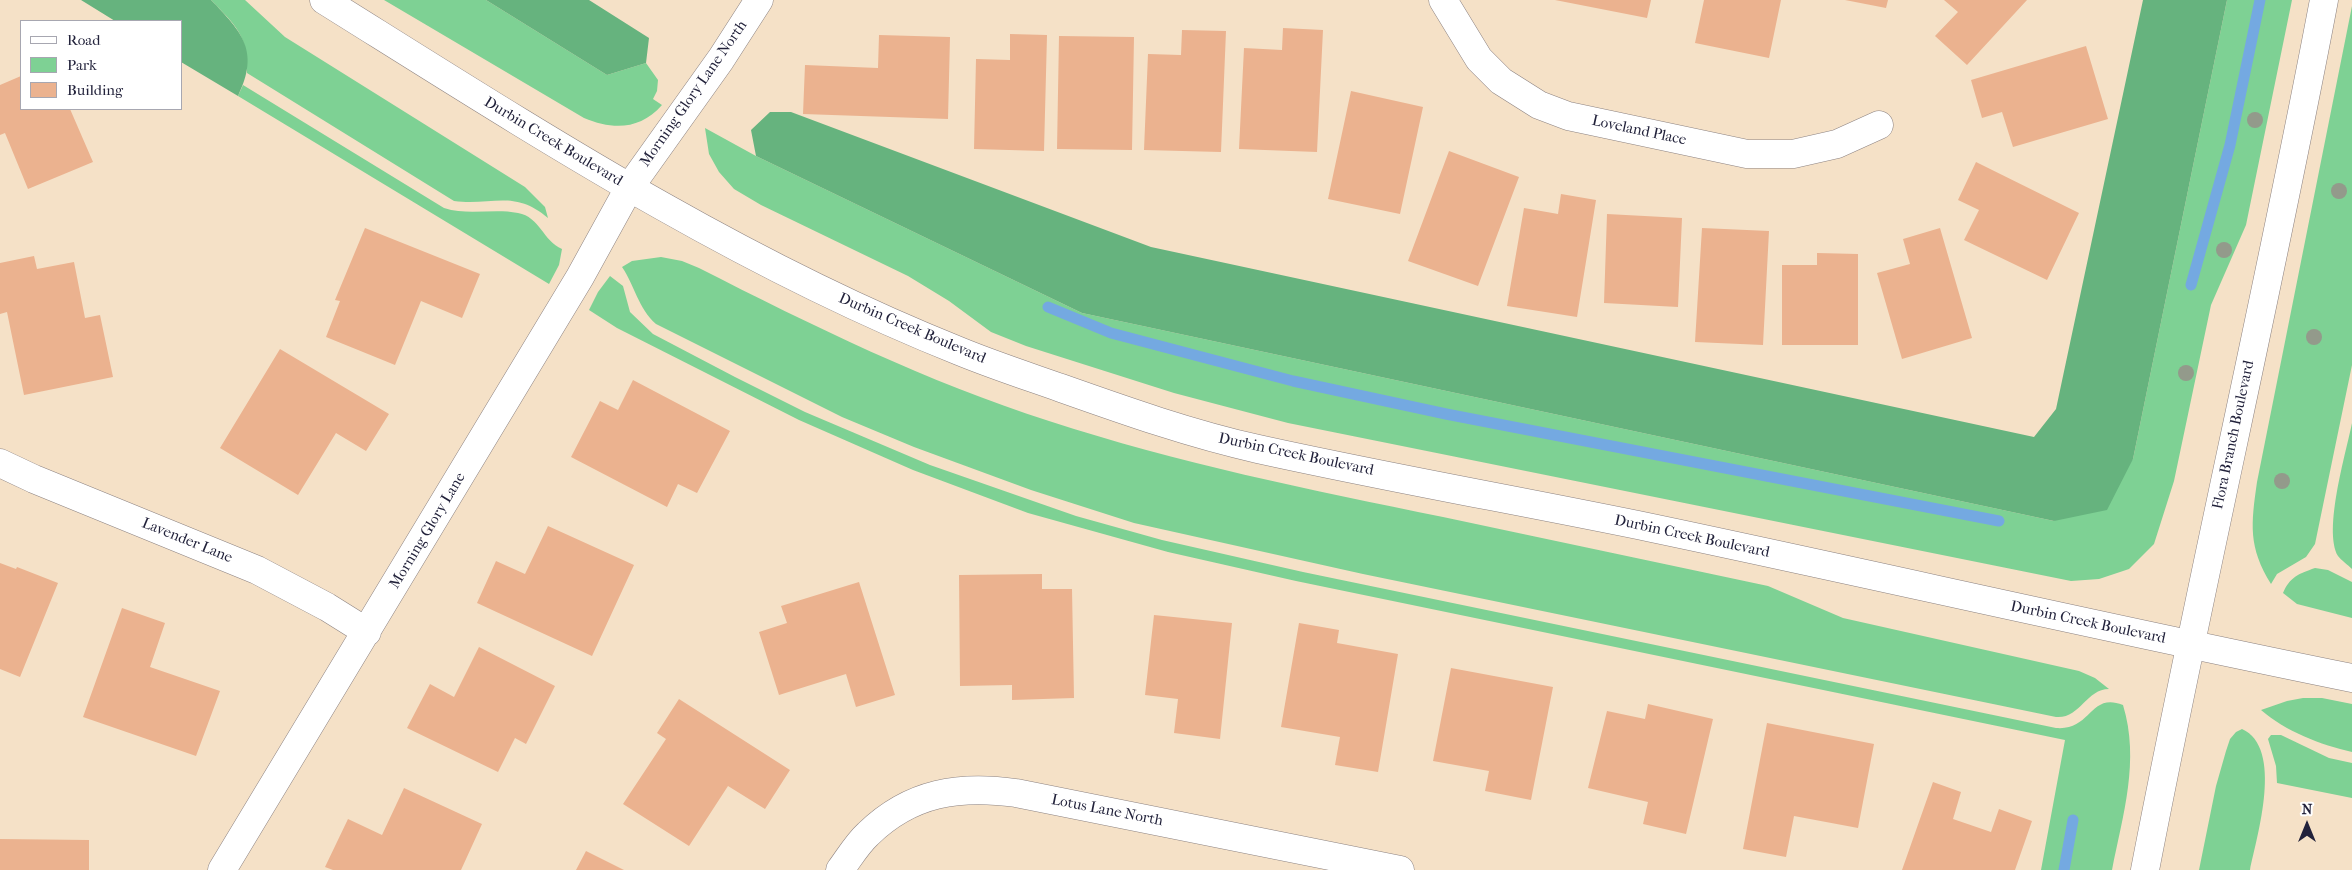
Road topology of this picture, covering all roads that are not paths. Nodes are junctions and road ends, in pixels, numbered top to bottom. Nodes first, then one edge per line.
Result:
1 (324, 0) edge
2 (759, 0) edge
3 (1443, 0) edge
4 (2324, 0) edge
5 (1879, 125) dead end
6 (629, 188) junction
7 (0, 463) edge
8 (367, 632) junction
9 (2189, 645) junction
10 (2352, 678) edge
11 (222, 870) edge
12 (840, 870) edge
13 (1400, 870) edge
14 (2145, 870) edge

1 - 6 street, Durbin Creek Boulevard
2 - 6 street, Morning Glory Lane North
3 - 5 street, Loveland Place
4 - 9 street, Flora Branch Boulevard
6 - 8 street, Morning Glory Lane
6 - 9 street, Durbin Creek Boulevard
7 - 8 street, Lavender Lane
8 - 11 street, Morning Glory Lane
9 - 10 street, Durbin Creek Boulevard
9 - 14 street, Flora Branch Boulevard
12 - 13 street, Lotus Lane North

